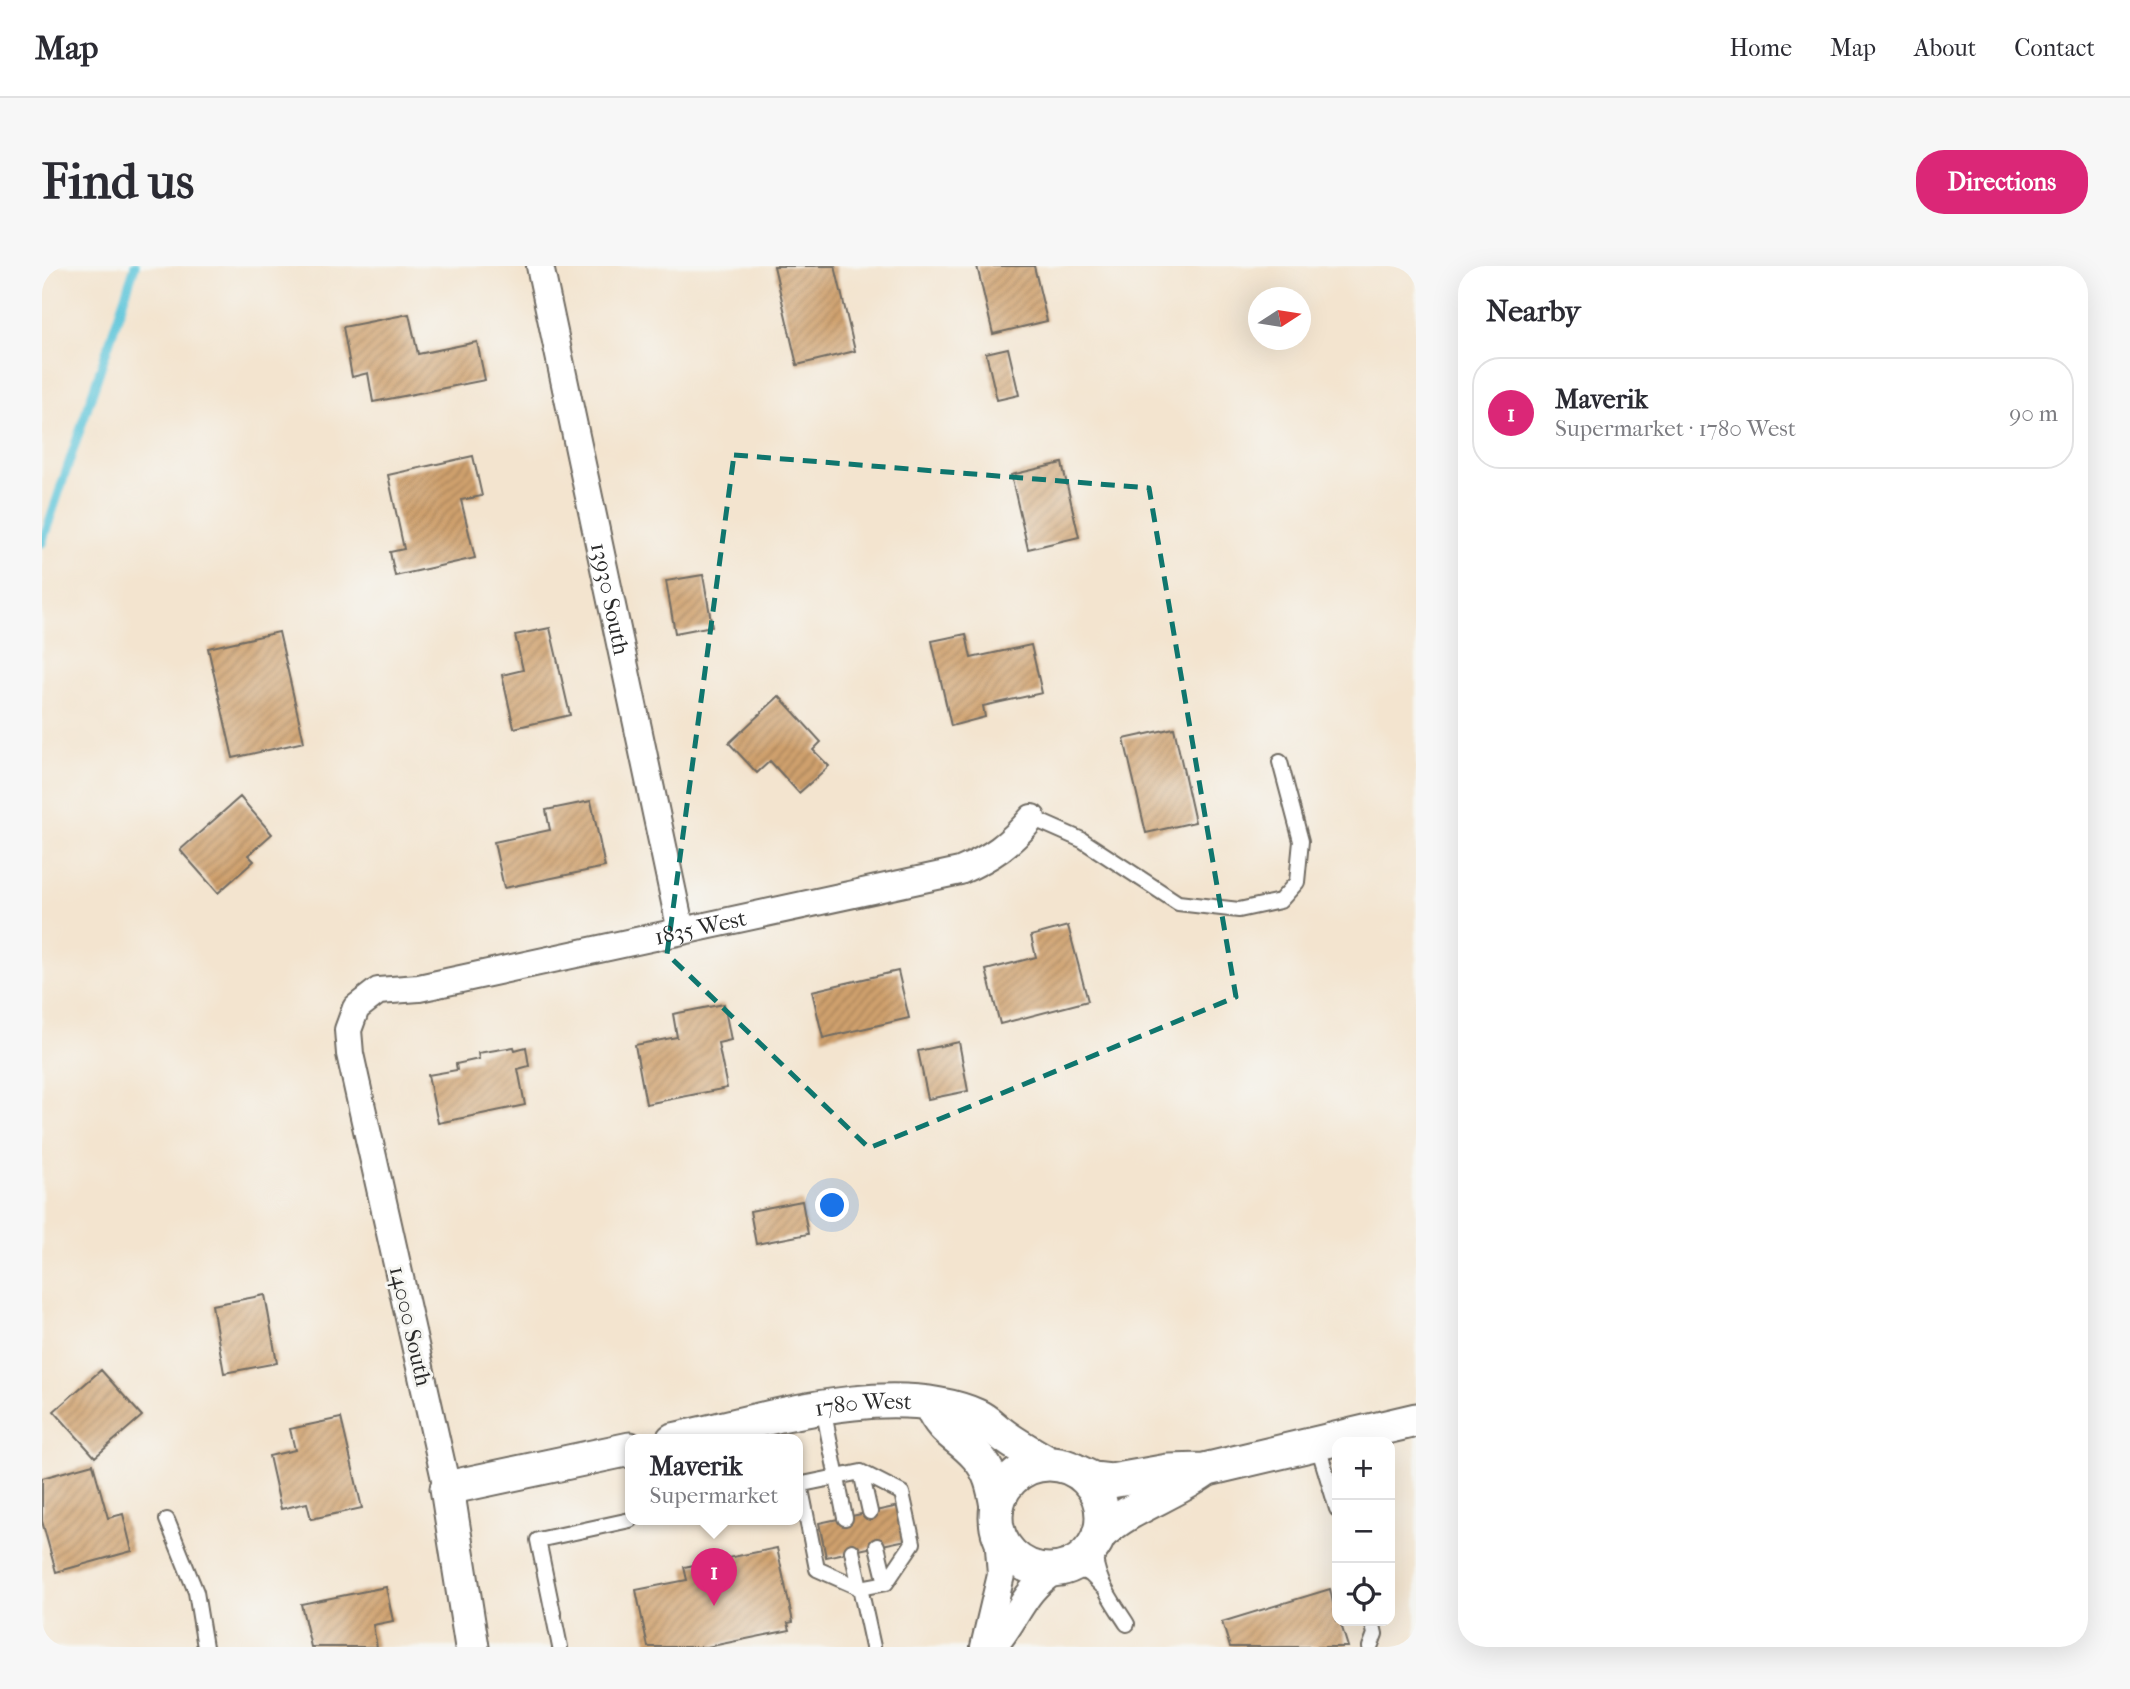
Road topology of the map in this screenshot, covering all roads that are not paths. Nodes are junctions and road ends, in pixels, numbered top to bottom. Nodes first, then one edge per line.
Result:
1 (540, 266) edge
2 (1280, 762) dead end
3 (1032, 818) joint
4 (681, 931) junction
5 (356, 1008) joint
6 (930, 1404) junction
7 (823, 1408) junction
8 (1416, 1420) edge
9 (701, 1434) edge
10 (1317, 1442) junction
11 (625, 1450) edge
12 (1062, 1467) junction
13 (1205, 1470) junction
14 (861, 1472) junction
15 (836, 1476) junction
16 (803, 1483) edge
17 (447, 1488) junction
18 (1334, 1500) edge
19 (803, 1503) edge
20 (870, 1512) dead end
21 (845, 1518) dead end
22 (167, 1520) dead end
23 (625, 1521) edge
24 (997, 1521) junction
25 (1097, 1540) junction
26 (877, 1546) dead end
27 (852, 1551) dead end
28 (1063, 1569) junction
29 (886, 1583) junction
30 (1103, 1587) junction
31 (860, 1588) junction
32 (1127, 1624) dead end
33 (1373, 1626) edge
34 (205, 1647) edge
35 (472, 1647) edge
36 (560, 1647) edge
37 (873, 1647) edge
38 (984, 1647) edge
39 (993, 1647) edge
40 (1370, 1647) edge

1 - 4 street, 13930 South
2 - 3 lane
3 - 4 street, 1835 West
4 - 5 street, 1835 West
5 - 17 street, 14000 South
6 - 7 street, 1780 West
6 - 12 street, 1780 West
6 - 24 street, 1780 West
7 - 9 street, 1780 West
7 - 15 lane
8 - 10 street, 1780 West
10 - 13 street, 1780 West
10 - 18 lane
11 - 17 street
12 - 13 street, 1780 West
12 - 24 street
12 - 25 street
13 - 25 street, 1780 West
14 - 15 lane
14 - 20 lane
14 - 29 lane
15 - 16 lane
15 - 21 lane
17 - 35 street, 14000 South
19 - 31 lane
22 - 34 lane
23 - 36 lane
24 - 28 street
24 - 38 street
25 - 28 street
25 - 30 lane
26 - 29 lane
27 - 31 lane
28 - 30 lane
28 - 39 street
29 - 31 lane
30 - 32 lane
31 - 37 lane
33 - 40 lane

